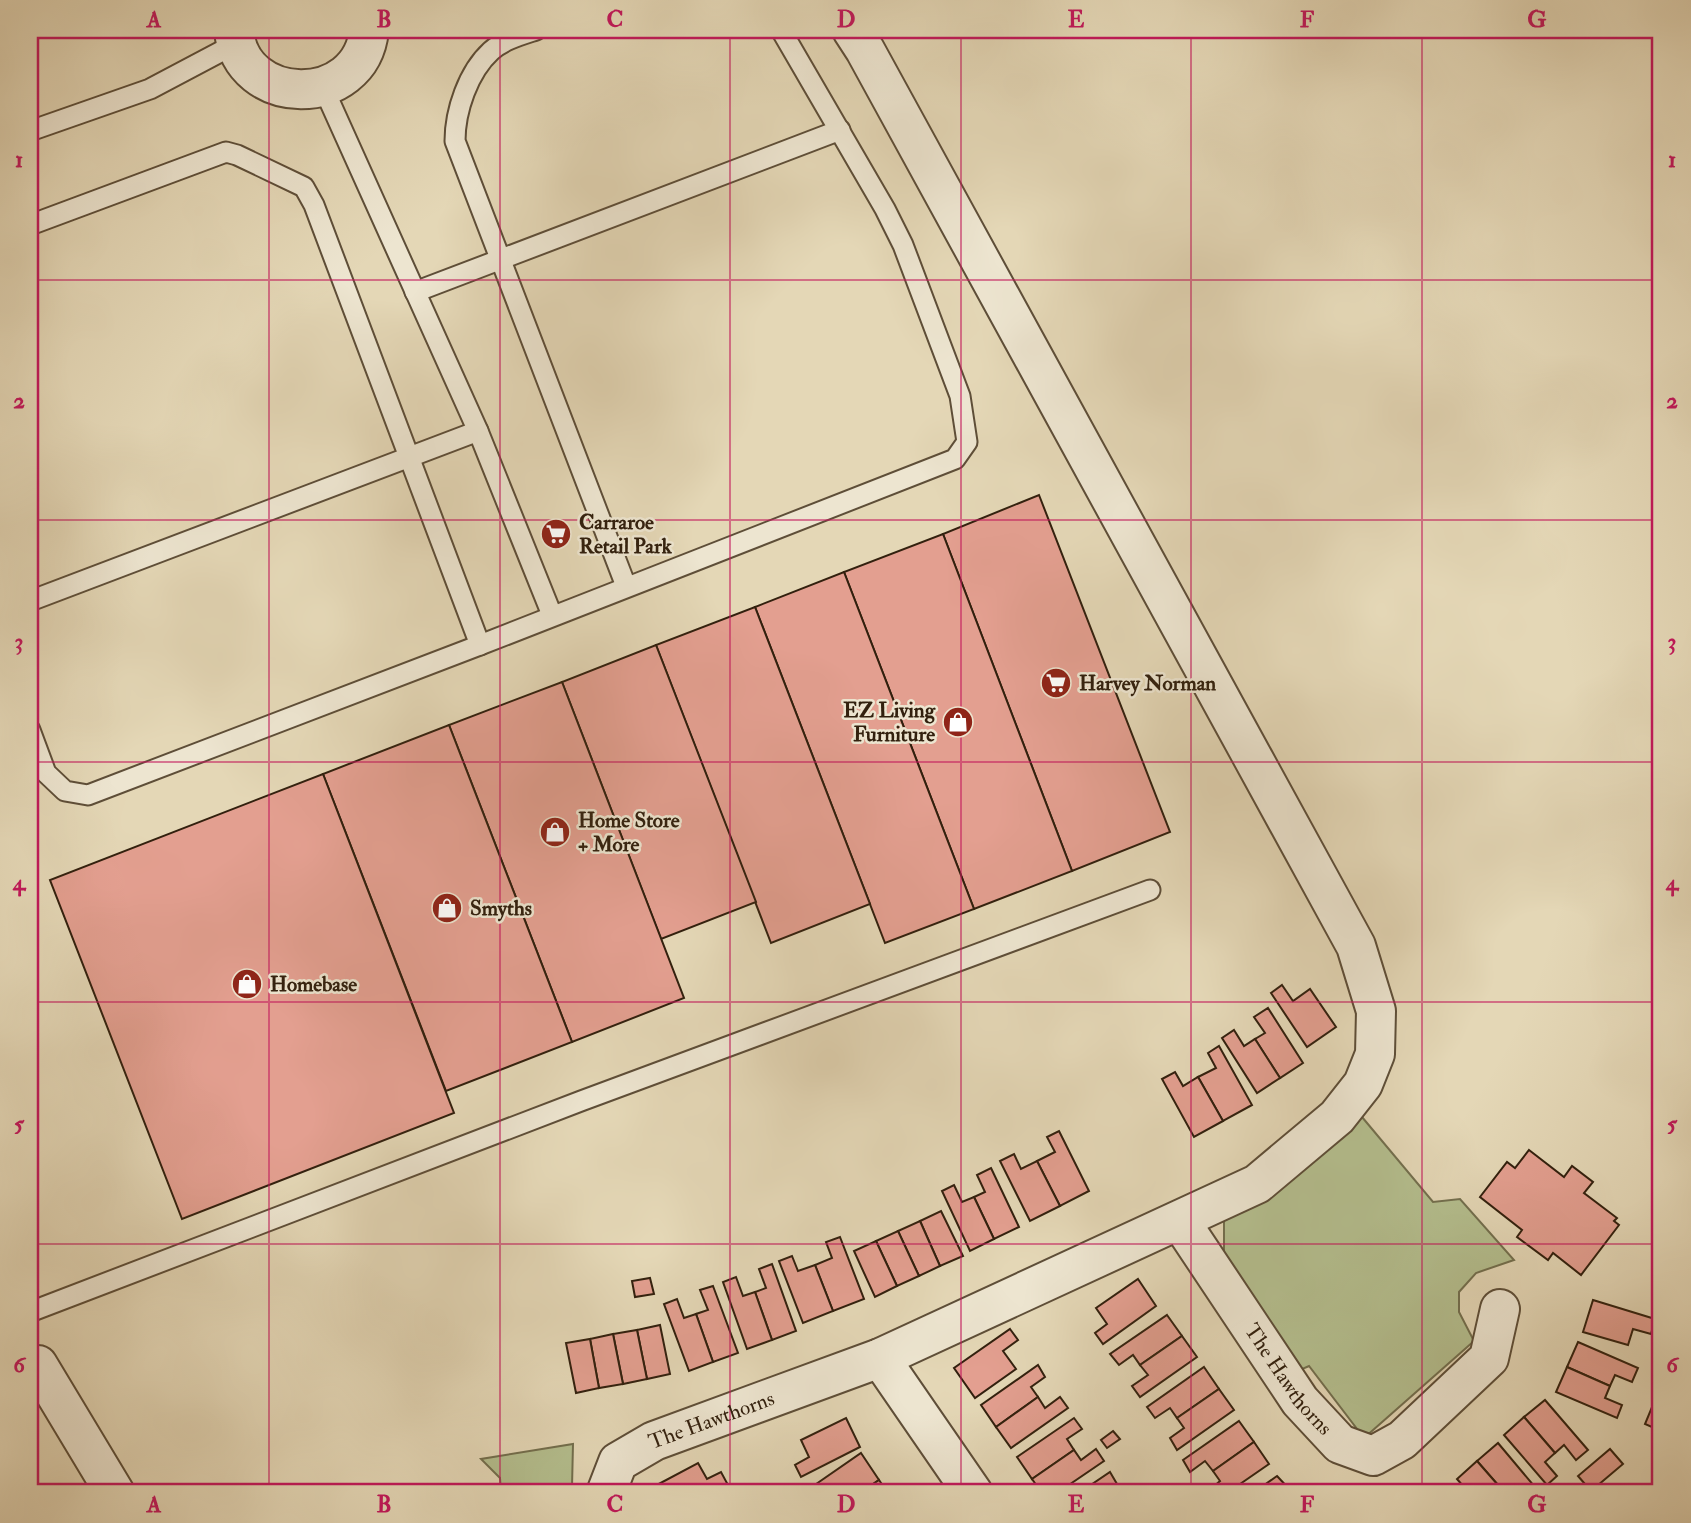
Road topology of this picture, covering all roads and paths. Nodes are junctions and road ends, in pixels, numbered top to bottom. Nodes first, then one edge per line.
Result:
1 (369, 30) edge
2 (536, 30) edge
3 (782, 30) edge
4 (852, 30) edge
5 (236, 37) edge
6 (323, 87) junction
7 (839, 130) junction
8 (30, 131) edge
9 (30, 225) edge
10 (501, 261) junction
11 (415, 292) junction
12 (478, 431) junction
13 (410, 456) junction
14 (626, 586) junction
15 (30, 601) edge
16 (552, 615) junction
17 (480, 645) junction
18 (30, 730) edge
19 (1150, 890) dead end
20 (1180, 1220) junction
21 (1500, 1309) dead end
22 (30, 1312) edge
23 (880, 1358) junction
24 (38, 1365) dead end
25 (115, 1493) edge
26 (606, 1493) edge
27 (973, 1493) edge

1 - 6 street
2 - 10 lane
3 - 7 lane
4 - 20 street, The Hawthorns
5 - 6 street
5 - 8 lane
6 - 11 lane
7 - 10 lane
7 - 14 lane
9 - 13 lane
10 - 11 lane
10 - 14 lane
11 - 12 lane
12 - 13 lane
12 - 16 lane
13 - 15 lane
13 - 17 lane
14 - 16 lane
16 - 17 lane
17 - 18 lane
19 - 22 lane
20 - 21 street, The Hawthorns
20 - 23 street, The Hawthorns
23 - 26 street, The Hawthorns
23 - 27 street
24 - 25 street

